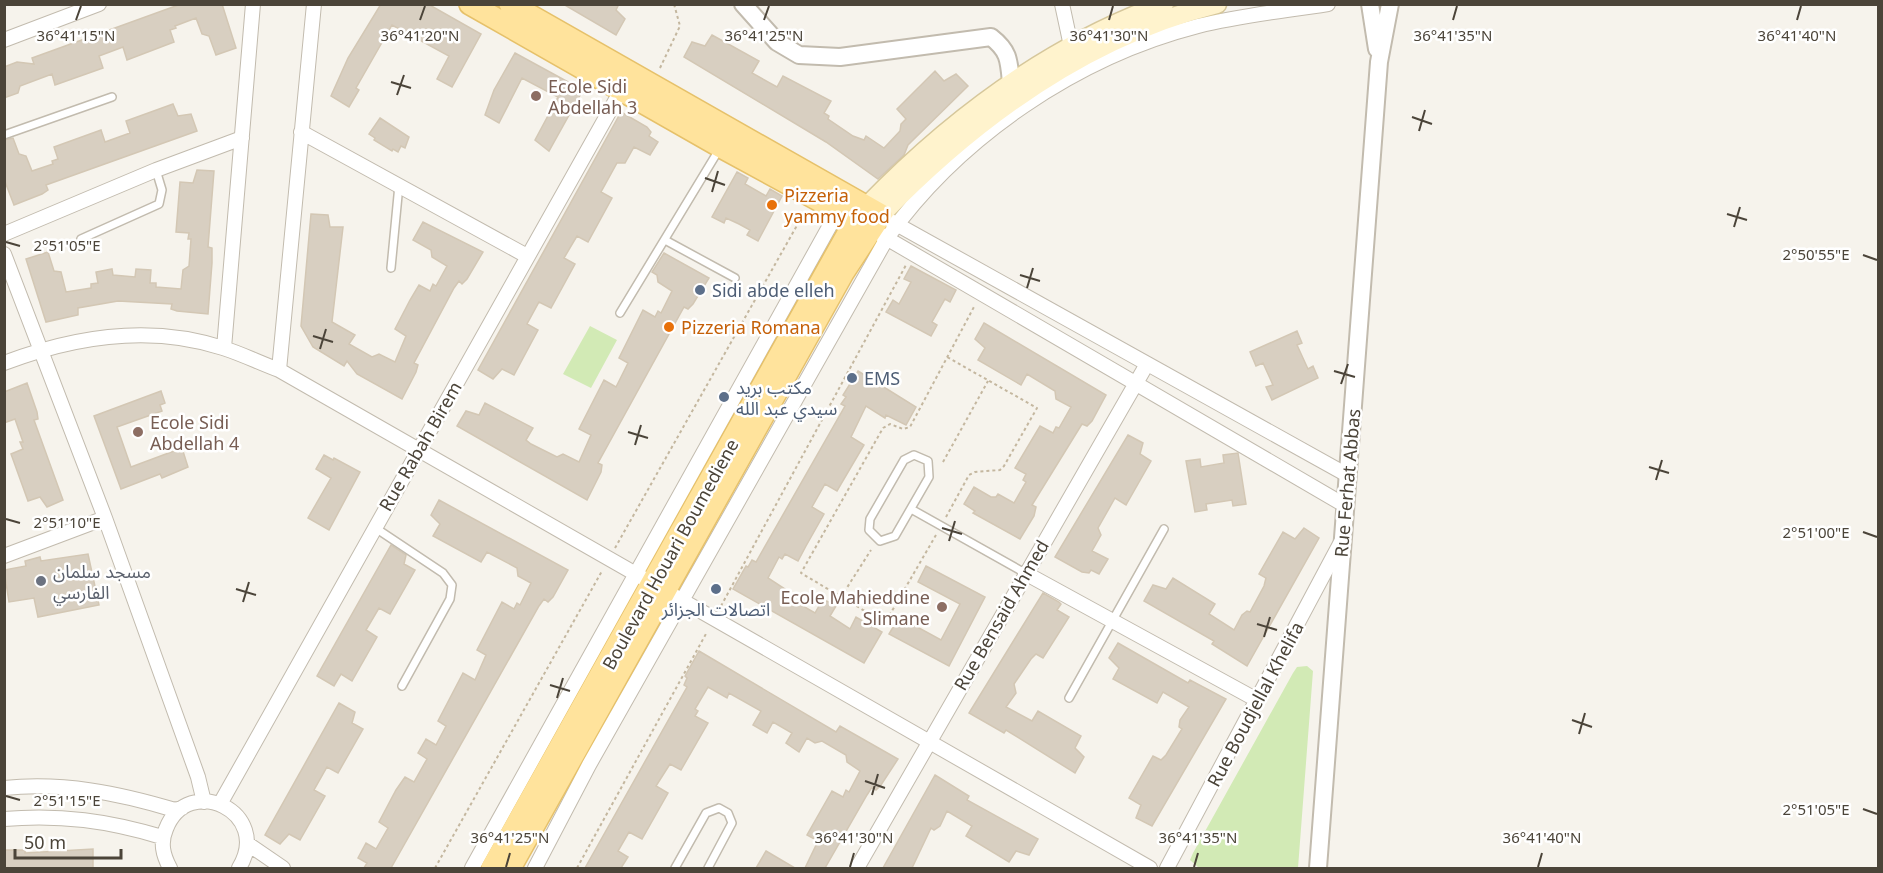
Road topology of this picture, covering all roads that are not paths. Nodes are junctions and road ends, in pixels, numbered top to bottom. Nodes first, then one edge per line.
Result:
1 (99, 4) edge
2 (253, 4) edge
3 (314, 4) edge
4 (470, 4) edge
5 (510, 4) edge
6 (743, 4) edge
7 (1062, 4) edge
8 (1164, 4) edge
9 (1217, 4) edge
10 (1329, 4) edge
11 (1371, 4) edge
12 (1390, 4) edge
13 (4, 40) edge
14 (1071, 46) junction
15 (1379, 62) junction
16 (1011, 82) junction
17 (622, 89) junction
18 (112, 97) dead end
19 (302, 132) junction
20 (4, 135) edge
21 (242, 138) junction
22 (721, 147) junction
23 (156, 170) junction
24 (399, 185) junction
25 (871, 221) junction
26 (4, 234) edge
27 (81, 239) dead end
28 (664, 240) junction
29 (4, 254) edge
30 (527, 256) junction
31 (390, 268) dead end
32 (735, 278) dead end
33 (620, 313) dead end
34 (224, 348) junction
35 (41, 349) junction
36 (4, 363) edge
37 (1147, 364) junction
38 (279, 370) junction
39 (1135, 383) junction
40 (418, 450) junction
41 (1349, 476) junction
42 (1346, 506) junction
43 (911, 509) junction
44 (105, 518) junction
45 (374, 527) junction
46 (1164, 529) dead end
47 (1343, 539) junction
48 (4, 556) edge
49 (1025, 573) junction
50 (659, 589) junction
51 (1112, 622) junction
52 (402, 686) dead end
53 (1069, 698) dead end
54 (1257, 700) junction
55 (930, 741) junction
56 (4, 789) edge
57 (204, 802) junction
58 (220, 804) junction
59 (182, 808) junction
60 (4, 819) edge
61 (162, 837) junction
62 (248, 844) junction
63 (170, 868) edge
64 (239, 868) edge
65 (283, 868) edge
66 (472, 868) edge
67 (492, 868) edge
68 (510, 868) edge
69 (535, 868) edge
70 (675, 868) edge
71 (708, 868) edge
72 (857, 868) edge
73 (1150, 868) edge
74 (1167, 868) edge
75 (1318, 868) edge

1 - 13 street
2 - 21 street
3 - 19 street
4 - 17 main road
5 - 25 main road
6 - 16 street
7 - 14 street
8 - 14 main road
9 - 25 main road
10 - 25 street
11 - 15 street, Rue Ferhat Abbas
12 - 15 street, Rue Ferhat Abbas
14 - 16 main road
15 - 41 street, Rue Ferhat Abbas
16 - 25 main road
17 - 22 main road
17 - 30 street, Rue Rabah Birem
18 - 20 lane
19 - 24 street
19 - 38 street
21 - 23 street
21 - 34 street
22 - 25 main road
22 - 28 lane
23 - 26 street
23 - 27 lane
24 - 30 street
24 - 31 lane
25 - 37 street
25 - 39 street
25 - 50 main road, Boulevard Houari Boumediene
25 - 50 street
28 - 32 lane
28 - 33 lane
29 - 35 street
30 - 40 street, Rue Rabah Birem
34 - 35 street
34 - 38 street
35 - 36 street
35 - 44 street
37 - 39 street, Rue Bensaid Ahmed
37 - 41 street
38 - 40 street
39 - 42 street
39 - 49 street, Rue Bensaid Ahmed
40 - 45 street, Rue Rabah Birem
40 - 50 street
41 - 42 street, Rue Ferhat Abbas
42 - 47 street, Rue Ferhat Abbas
43 - 43 lane
43 - 49 lane
44 - 48 street
44 - 57 street
45 - 52 lane
45 - 58 street, Rue Rabah Birem
46 - 51 lane
47 - 54 street, Rue Boudjellal Khelifa
47 - 75 street, Rue Ferhat Abbas
49 - 51 street
49 - 55 street, Rue Bensaid Ahmed
50 - 55 street
50 - 66 street
50 - 67 main road, Boulevard Houari Boumediene
50 - 68 main road, Boulevard Houari Boumediene
50 - 69 street
51 - 53 lane
51 - 54 street
54 - 74 street, Rue Boudjellal Khelifa
55 - 72 street, Rue Bensaid Ahmed
55 - 73 street
56 - 59 street
57 - 58 street
57 - 59 street
58 - 62 street
59 - 61 street
60 - 61 street
61 - 63 street
62 - 64 street
62 - 65 street
70 - 71 lane

